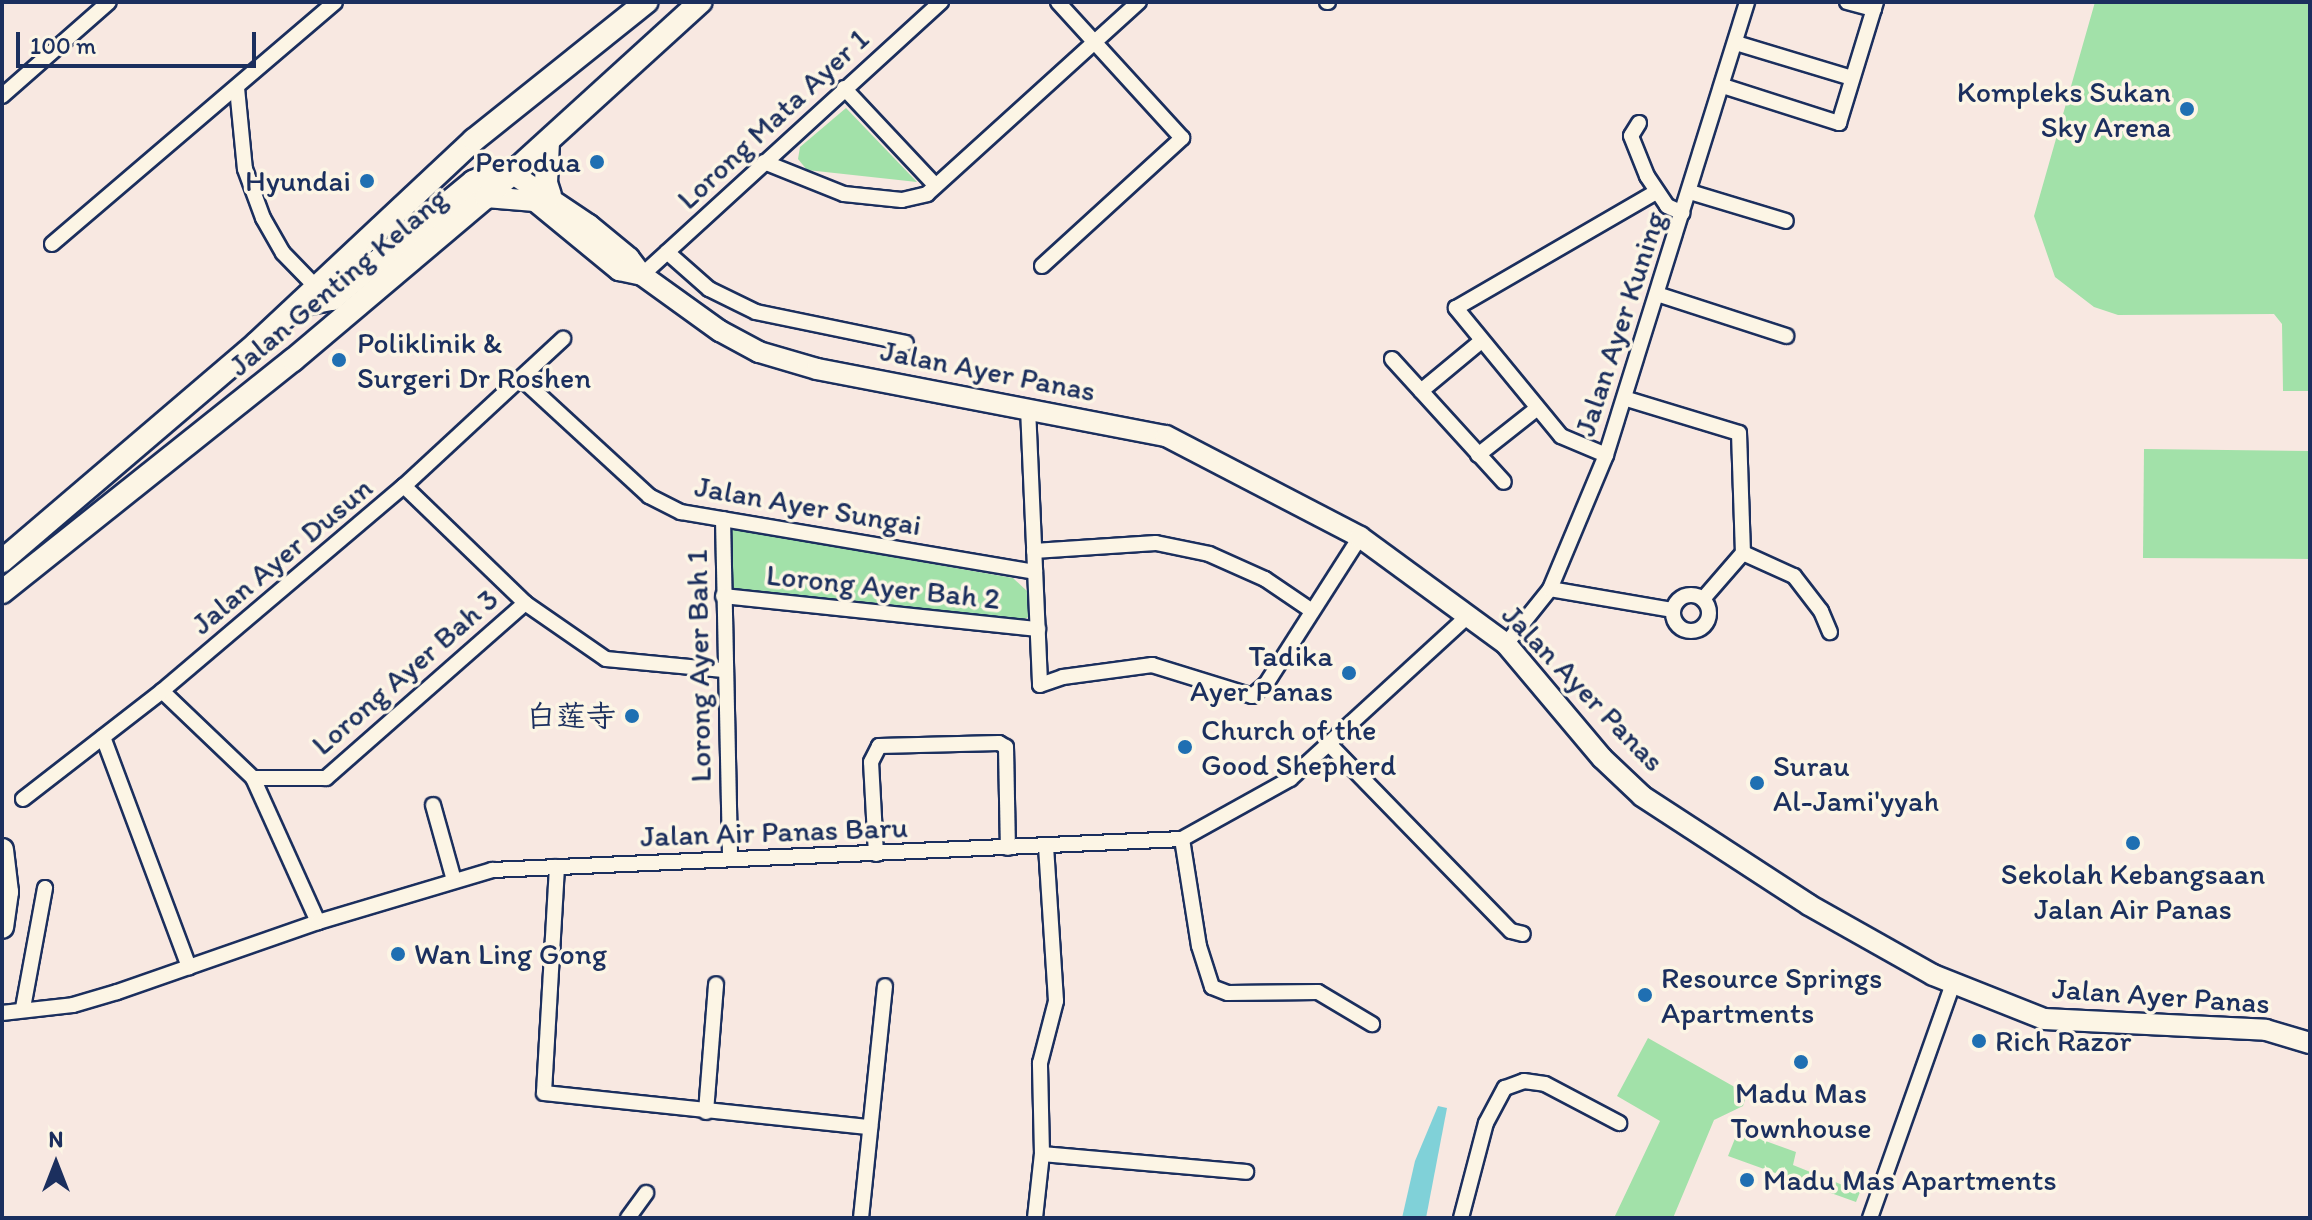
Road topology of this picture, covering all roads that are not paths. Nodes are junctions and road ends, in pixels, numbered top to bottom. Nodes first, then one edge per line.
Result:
1 (109, 2) edge
2 (335, 2) edge
3 (646, 2) edge
4 (700, 2) edge
5 (941, 2) edge
6 (1058, 2) edge
7 (1139, 2) edge
8 (1747, 2) edge
9 (1847, 2) edge
10 (1875, 6) edge
11 (1095, 43) junction
12 (1736, 43) junction
13 (1852, 78) junction
14 (1723, 86) junction
15 (237, 88) junction
16 (844, 88) junction
17 (2, 96) edge
18 (1639, 123) dead end
19 (548, 142) junction
20 (764, 162) junction
21 (513, 174) junction
22 (936, 186) junction
23 (1656, 192) junction
24 (1690, 192) junction
25 (550, 195) junction
26 (486, 197) junction
27 (1683, 213) junction
28 (1786, 221) dead end
29 (52, 244) dead end
30 (667, 252) junction
31 (1042, 266) dead end
32 (642, 275) junction
33 (317, 288) junction
34 (1657, 294) junction
35 (300, 305) junction
36 (1786, 336) dead end
37 (563, 339) dead end
38 (1480, 342) junction
39 (906, 343) dead end
40 (1392, 359) dead end
41 (523, 380) junction
42 (1421, 391) junction
43 (1627, 399) junction
44 (1028, 408) junction
45 (1535, 410) junction
46 (1478, 455) junction
47 (1606, 455) junction
48 (1504, 482) dead end
49 (404, 486) junction
50 (723, 519) junction
51 (1360, 537) junction
52 (1034, 551) junction
53 (1743, 553) junction
54 (2, 561) edge
55 (1035, 572) junction
56 (1550, 589) junction
57 (2, 592) edge
58 (723, 596) junction
59 (1703, 599) junction
60 (525, 603) junction
61 (1673, 610) junction
62 (1312, 611) junction
63 (1469, 615) junction
64 (1038, 629) junction
65 (1830, 632) dead end
66 (1506, 644) junction
67 (723, 670) junction
68 (162, 691) junction
69 (103, 737) junction
70 (1329, 744) junction
71 (253, 778) junction
72 (23, 799) dead end
73 (433, 805) dead end
74 (1182, 839) junction
75 (1046, 847) junction
76 (1008, 848) junction
77 (2, 850) edge
78 (876, 854) junction
79 (730, 859) junction
80 (557, 867) junction
81 (454, 880) junction
82 (45, 888) dead end
83 (318, 922) junction
84 (2, 927) edge
85 (1523, 934) dead end
86 (189, 967) junction
87 (1953, 983) junction
88 (716, 984) dead end
89 (885, 986) dead end
90 (23, 1008) junction
91 (2, 1013) edge
92 (1372, 1024) dead end
93 (2310, 1043) edge
94 (706, 1112) junction
95 (1619, 1123) dead end
96 (870, 1127) junction
97 (1042, 1154) junction
98 (1246, 1172) dead end
99 (646, 1193) dead end
100 (628, 1218) edge
101 (861, 1218) edge
102 (1035, 1218) edge
103 (1461, 1218) edge
104 (1870, 1218) edge

1 - 17 street
2 - 15 street
3 - 33 main road, Jalan Genting Kelang
4 - 19 main road, Jalan Genting Kelang
5 - 16 street, Lorong Mata Ayer 1
6 - 11 street
7 - 11 street
8 - 12 street, Jalan Ayer Kuning
9 - 10 street
10 - 13 street
11 - 22 street
11 - 31 street
12 - 13 street
12 - 14 street, Jalan Ayer Kuning
13 - 14 street
14 - 24 street, Jalan Ayer Kuning
15 - 29 street
15 - 33 street
16 - 20 street, Lorong Mata Ayer 1
16 - 22 street
18 - 23 street
19 - 21 main road, Jalan Genting Kelang
19 - 25 main road
20 - 22 street
20 - 30 street, Lorong Mata Ayer 1
21 - 25 street, Jalan Ayer Panas
21 - 26 main road, Jalan Genting Kelang
21 - 35 main road
23 - 27 street
23 - 38 street
24 - 27 street, Jalan Ayer Kuning
24 - 28 street
25 - 32 street, Jalan Ayer Panas
26 - 32 street, Jalan Ayer Panas
26 - 57 main road, Jalan Genting Kelang
27 - 34 street, Jalan Ayer Kuning
30 - 32 street, Lorong Mata Ayer 1
30 - 39 street
32 - 44 street, Jalan Ayer Panas
33 - 35 main road, Jalan Genting Kelang
34 - 36 street
34 - 43 street, Jalan Ayer Kuning
35 - 54 main road, Jalan Genting Kelang
37 - 41 street, Jalan Ayer Dusun
38 - 42 street
38 - 45 street
40 - 42 street
41 - 49 street, Jalan Ayer Dusun
41 - 50 street, Jalan Ayer Sungai
42 - 46 street
43 - 47 street, Jalan Ayer Kuning
43 - 53 street
44 - 51 street, Jalan Ayer Panas
44 - 52 street
45 - 46 street
45 - 47 street
46 - 48 street
47 - 56 street, Jalan Ayer Kuning
49 - 60 street
49 - 68 street, Jalan Ayer Dusun
50 - 55 street, Jalan Ayer Sungai
50 - 58 street, Lorong Ayer Bah 1
51 - 62 street
51 - 63 street, Jalan Ayer Panas
52 - 55 street
52 - 62 street
53 - 59 street
53 - 65 street
55 - 64 street
56 - 61 street
56 - 66 street, Jalan Ayer Kuning
58 - 64 street, Lorong Ayer Bah 2
58 - 67 street, Lorong Ayer Bah 1
59 - 61 street
59 - 61 street
60 - 67 street
60 - 71 street, Lorong Ayer Bah 3
62 - 64 street
63 - 66 street, Jalan Ayer Panas
63 - 70 street, Jalan Air Panas Baru
66 - 87 street, Jalan Ayer Panas
67 - 79 street, Lorong Ayer Bah 1
68 - 69 street, Jalan Ayer Dusun
68 - 71 street
69 - 72 street, Jalan Ayer Dusun
69 - 86 street
70 - 74 street, Jalan Air Panas Baru
70 - 85 street
71 - 83 street
73 - 81 street
74 - 75 street, Jalan Air Panas Baru
74 - 92 street
75 - 76 street, Jalan Air Panas Baru
75 - 97 street
76 - 78 street, Jalan Air Panas Baru
76 - 78 street
77 - 84 main road
78 - 79 street, Jalan Air Panas Baru
79 - 80 street, Jalan Air Panas Baru
80 - 81 street, Jalan Air Panas Baru
80 - 94 street
81 - 83 street, Jalan Air Panas Baru
82 - 90 street
83 - 86 street, Jalan Air Panas Baru
86 - 90 street, Jalan Air Panas Baru
87 - 93 street, Jalan Ayer Panas
87 - 104 street
88 - 94 street
89 - 96 street
90 - 91 street, Jalan Air Panas Baru
94 - 96 street
95 - 103 street
96 - 101 street
97 - 98 street
97 - 102 street
99 - 100 street

